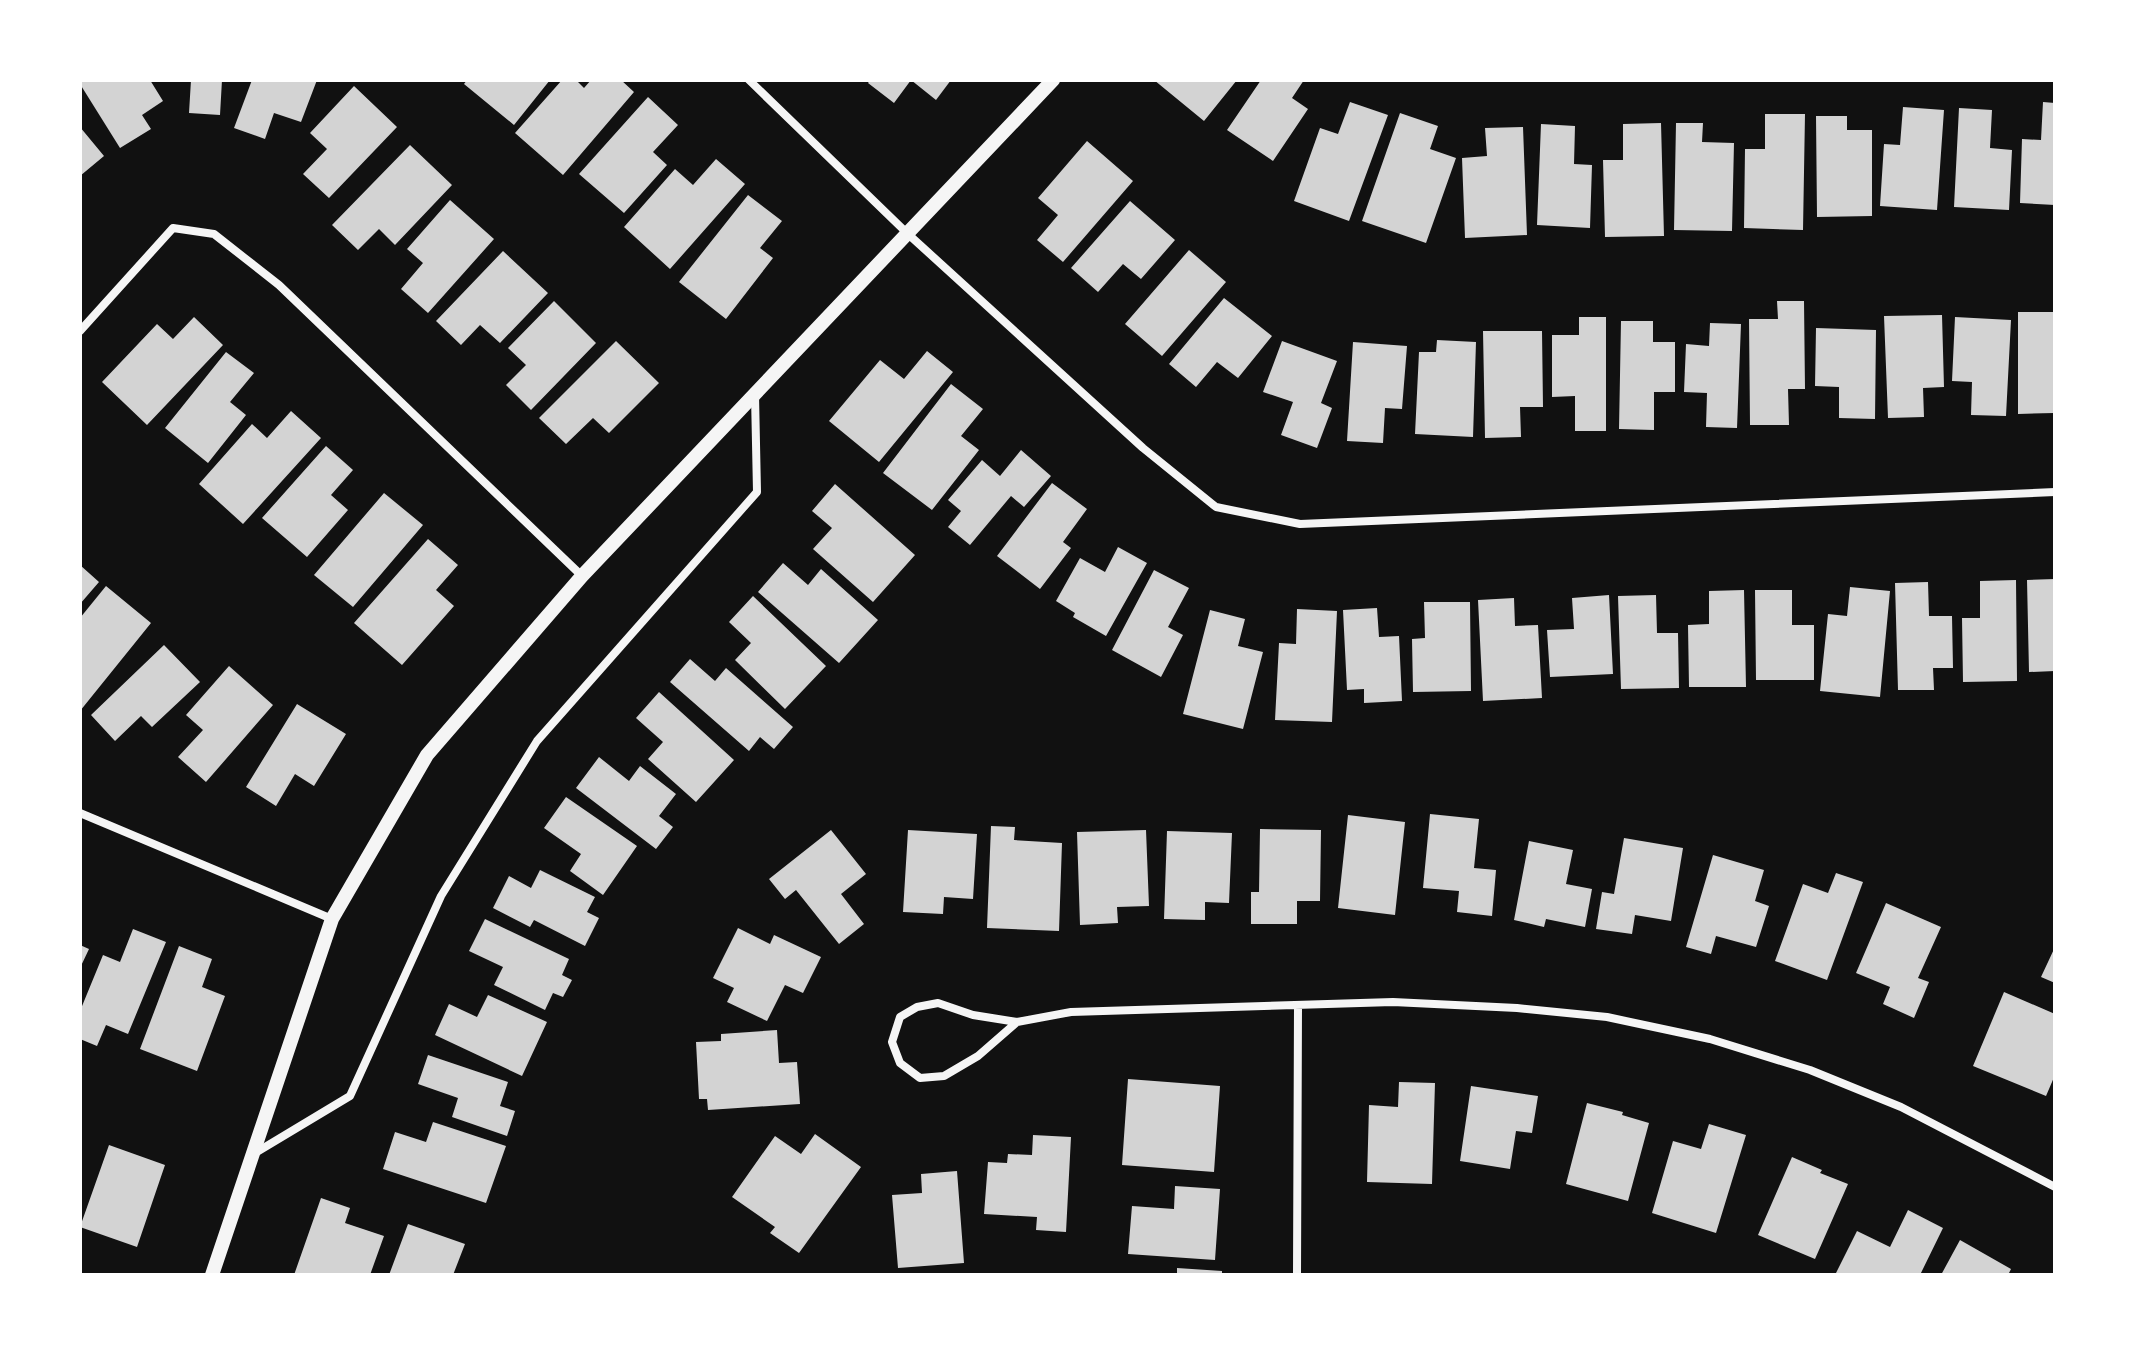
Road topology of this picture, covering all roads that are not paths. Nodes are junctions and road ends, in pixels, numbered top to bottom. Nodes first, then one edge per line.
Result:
1 (749, 80) edge
2 (1053, 80) edge
3 (908, 234) junction
4 (80, 331) edge
5 (755, 395) junction
6 (2055, 492) edge
7 (582, 576) junction
8 (80, 813) edge
9 (332, 919) junction
10 (1298, 1006) junction
11 (1017, 1022) junction
12 (251, 1156) junction
13 (2055, 1187) edge
14 (212, 1275) edge
15 (1297, 1275) edge

1 - 3 street
2 - 3 street
3 - 5 street
3 - 6 street
4 - 7 street
5 - 7 street
5 - 12 street
7 - 9 street
8 - 9 street
9 - 12 street
10 - 11 street
10 - 13 street
10 - 15 street
11 - 11 street
12 - 14 street

